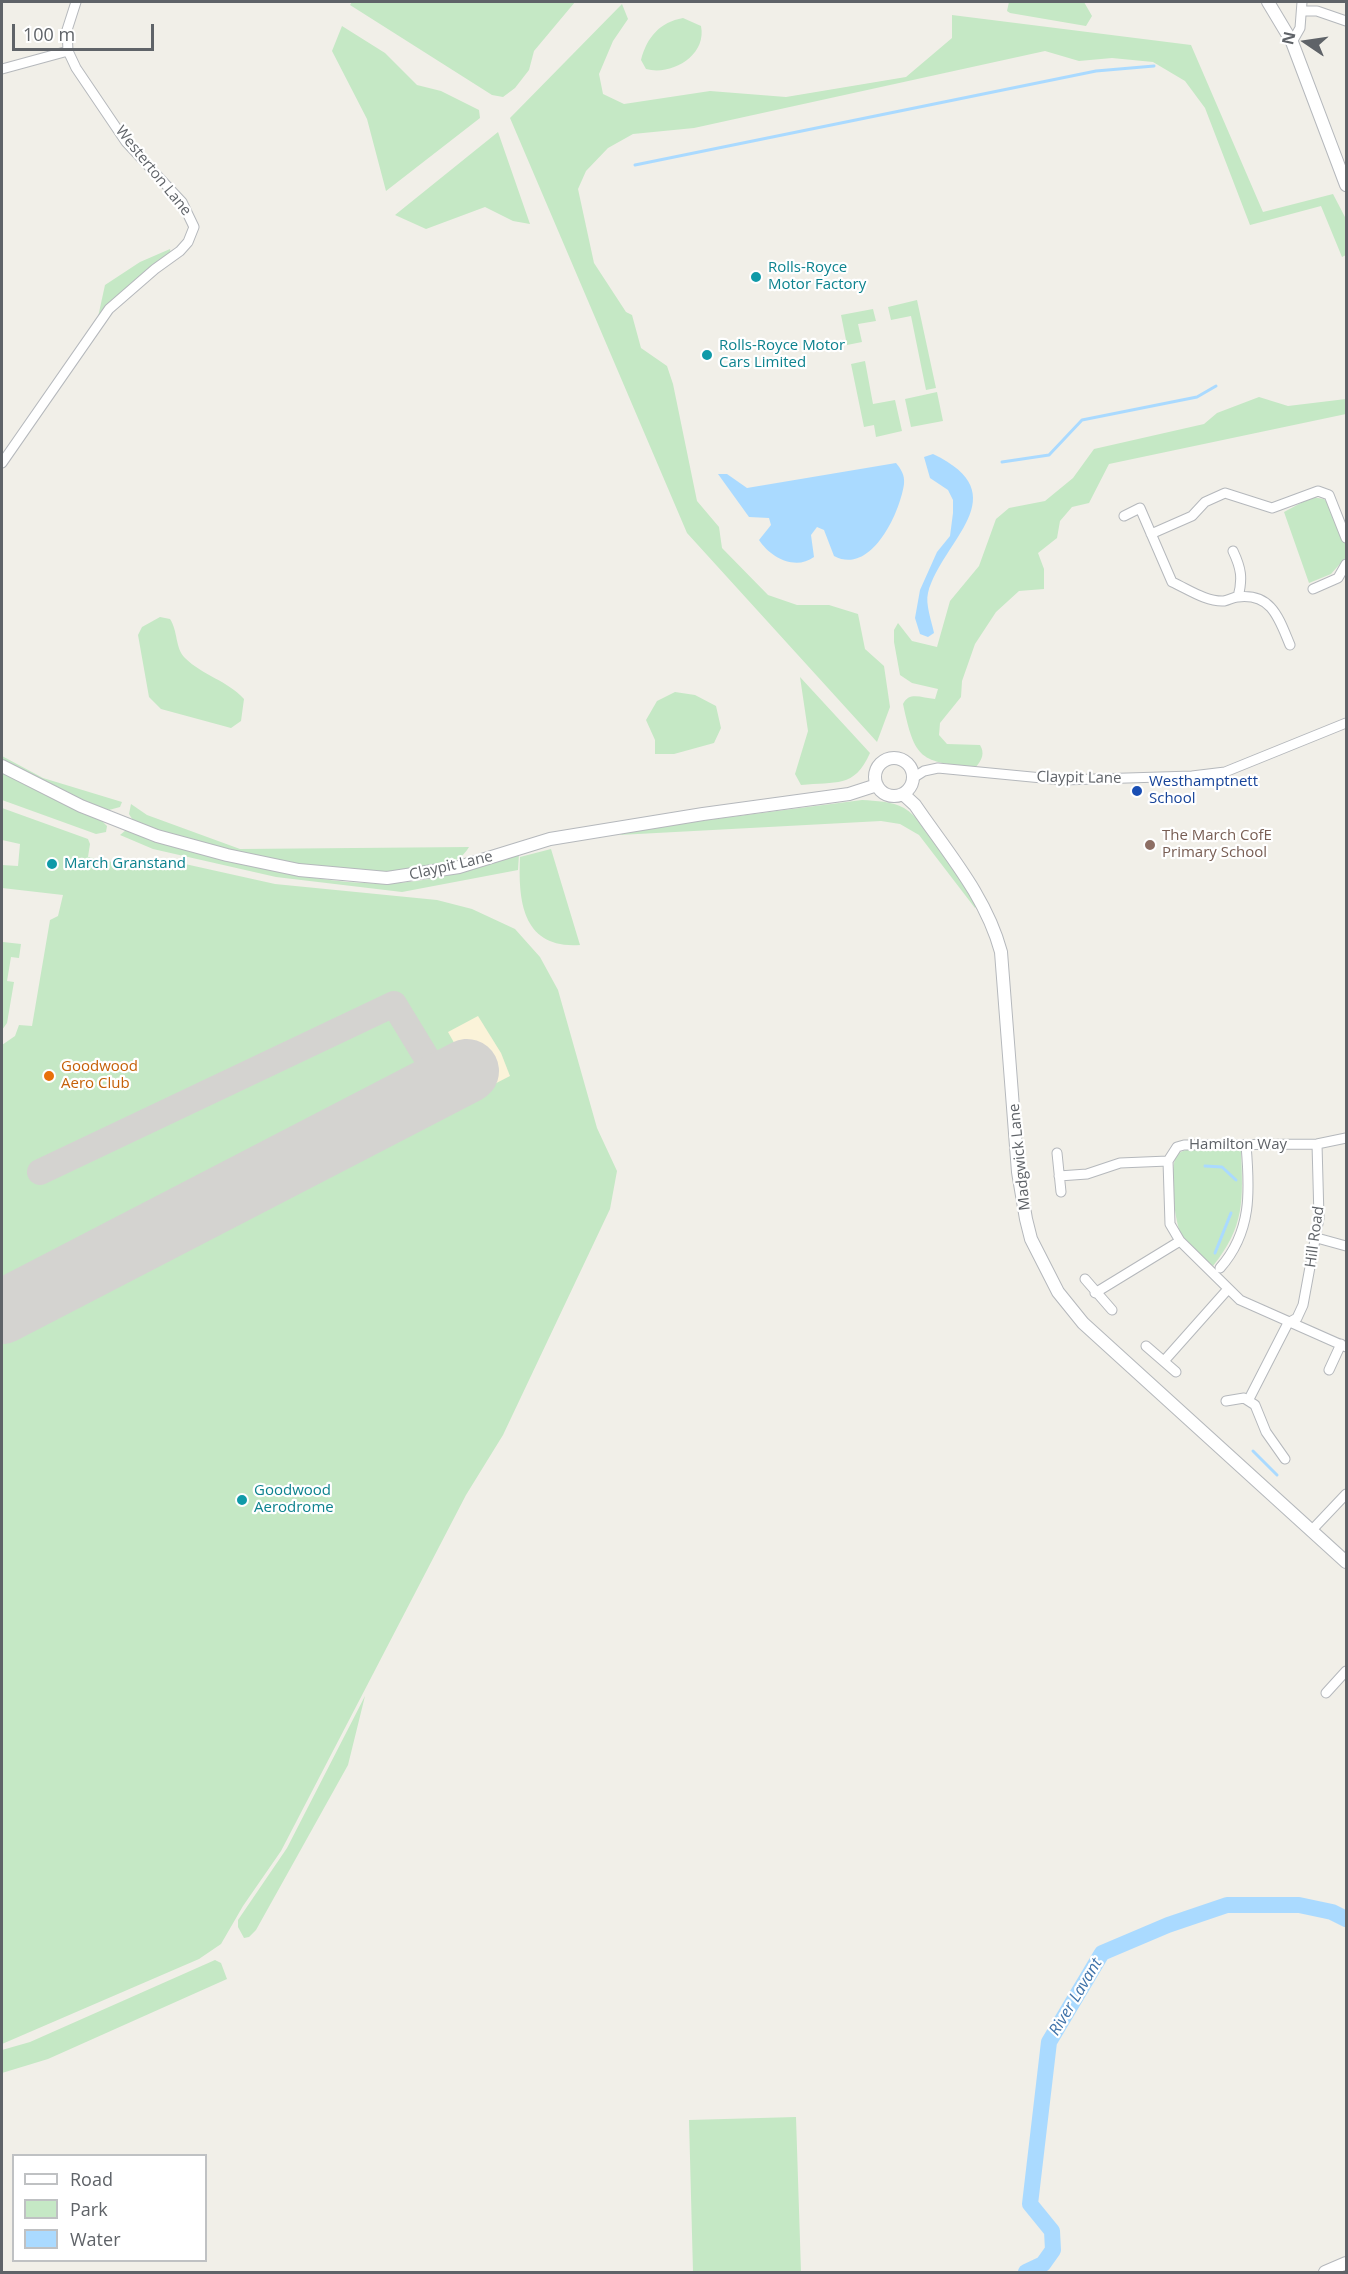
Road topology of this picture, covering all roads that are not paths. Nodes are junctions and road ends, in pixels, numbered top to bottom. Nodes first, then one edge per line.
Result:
1 (76, 2) edge
2 (1268, 2) edge
3 (1302, 6) edge
4 (1347, 21) edge
5 (1292, 42) junction
6 (68, 51) junction
7 (2, 69) edge
8 (1347, 184) edge
9 (2, 463) edge
10 (1124, 516) dead end
11 (1151, 534) junction
12 (1347, 538) edge
13 (1233, 551) dead end
14 (1347, 564) edge
15 (1313, 589) dead end
16 (1238, 597) junction
17 (1290, 645) dead end
18 (1347, 723) edge
19 (2, 765) edge
20 (914, 778) junction
21 (877, 784) junction
22 (903, 794) junction
23 (1347, 1138) edge
24 (1317, 1144) junction
25 (1246, 1145) junction
26 (1057, 1153) dead end
27 (1168, 1161) junction
28 (1059, 1176) junction
29 (1061, 1192) dead end
30 (1317, 1238) junction
31 (1180, 1241) junction
32 (1347, 1246) edge
33 (1220, 1268) dead end
34 (1085, 1279) dead end
35 (1228, 1289) junction
36 (1095, 1293) junction
37 (1112, 1310) dead end
38 (1288, 1323) junction
39 (1146, 1346) dead end
40 (1344, 1346) edge
41 (1164, 1361) junction
42 (1329, 1370) dead end
43 (1176, 1372) dead end
44 (1249, 1399) junction
45 (1226, 1401) dead end
46 (1285, 1459) dead end
47 (1347, 1494) edge
48 (1311, 1531) junction
49 (1347, 1562) edge
50 (1347, 1671) edge
51 (1326, 1693) dead end
52 (1347, 2263) edge
53 (1325, 2272) edge

1 - 6 street
2 - 5 street
3 - 4 street
3 - 5 street
5 - 8 street
6 - 7 street
6 - 9 street, Westerton Lane
10 - 11 street
11 - 12 street
11 - 16 street
13 - 16 street
14 - 15 street
16 - 17 street
18 - 20 street, Claypit Lane
19 - 21 street, Claypit Lane
20 - 21 street
20 - 22 street
21 - 22 street
22 - 48 street, Madgwick Lane
23 - 24 street, Hamilton Way
24 - 25 street, Hamilton Way
24 - 30 street, Hill Road
25 - 27 street, Hamilton Way
25 - 33 street
26 - 28 street
27 - 28 street
27 - 31 street, Hamilton Way
28 - 29 street
30 - 32 street
30 - 38 street, Hill Road
31 - 35 street, Hamilton Way
31 - 36 street
34 - 36 street
35 - 38 street, Hamilton Way
35 - 41 street
36 - 37 street
38 - 40 street, Hamilton Way
38 - 44 street, Hill Road
39 - 41 street
40 - 42 street
41 - 43 street
44 - 45 street
44 - 46 street
47 - 48 street
48 - 49 street, Madgwick Lane
50 - 51 street
52 - 53 street

